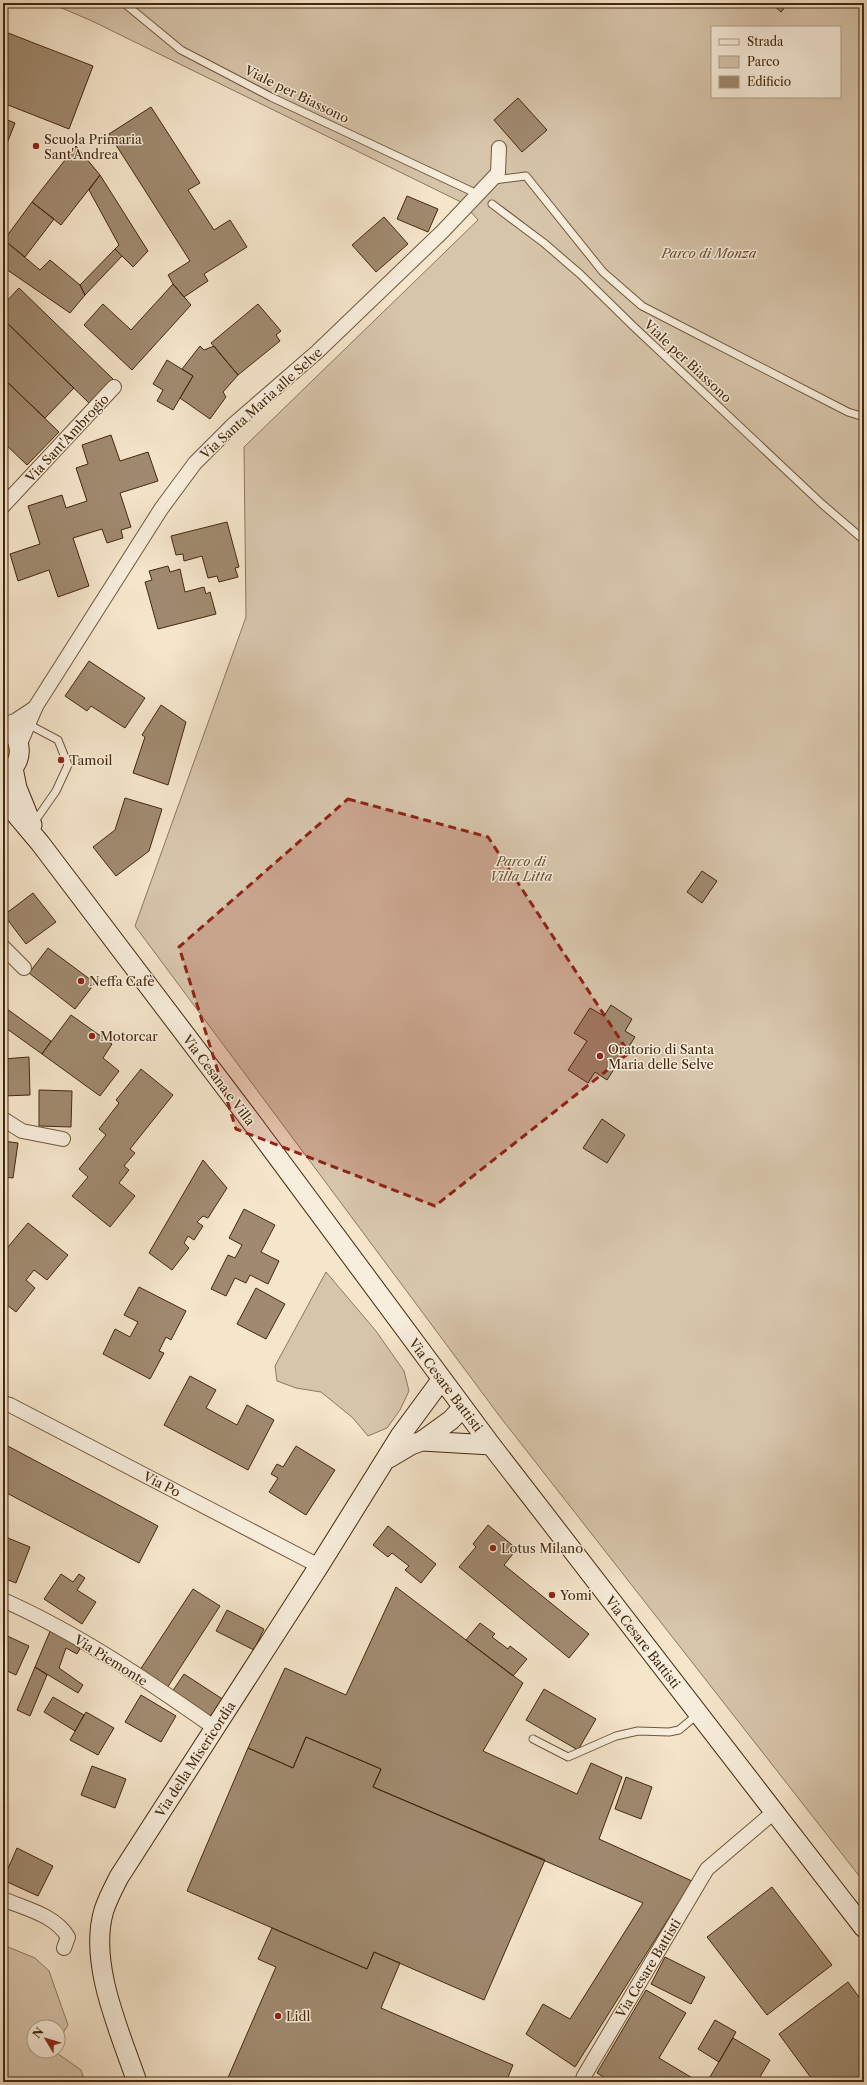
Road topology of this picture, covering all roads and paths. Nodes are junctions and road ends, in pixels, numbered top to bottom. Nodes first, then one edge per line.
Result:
1 (124, 3) edge
2 (499, 148) dead end
3 (492, 180) junction
4 (471, 191) dead end
5 (492, 204) dead end
6 (114, 387) dead end
7 (864, 417) edge
8 (3, 506) edge
9 (864, 540) edge
10 (13, 723) edge
11 (8, 771) edge
12 (3, 799) edge
13 (33, 833) junction
14 (3, 947) edge
15 (24, 968) dead end
16 (3, 1119) edge
17 (63, 1139) dead end
18 (396, 1319) joint
19 (442, 1379) junction
20 (3, 1403) edge
21 (463, 1407) junction
22 (422, 1441) junction
23 (491, 1445) junction
24 (385, 1460) junction
25 (319, 1566) junction
26 (3, 1600) edge
27 (699, 1714) junction
28 (215, 1728) junction
29 (533, 1739) dead end
30 (774, 1812) junction
31 (3, 1899) edge
32 (864, 1928) edge
33 (64, 1948) dead end
34 (137, 2082) edge
35 (582, 2082) edge

1 - 4 lane, Viale per Biassono
2 - 3 street, Via Santa Maria alle Selve
3 - 7 lane
3 - 10 street, Via Santa Maria alle Selve
5 - 9 lane, Viale per Biassono
6 - 8 street, Via Sant'Ambrogio
10 - 11 main road
10 - 13 lane
11 - 13 main road, Via Cesana e Villa
12 - 13 main road, Via Cesana e Villa
13 - 18 main road, Via Cesana e Villa
14 - 15 street
16 - 17 street
18 - 19 main road, Via Cesare Battisti
19 - 21 main road, Via Cesare Battisti
19 - 24 main road, Via della Misericordia
20 - 25 street, Via Po
21 - 22 main road, Via della Misericordia
21 - 23 main road, Via Cesare Battisti
22 - 23 main road, Via della Misericordia
22 - 24 main road, Via della Misericordia
23 - 27 main road, Via Cesare Battisti
24 - 25 main road, Via della Misericordia
25 - 28 main road, Via della Misericordia
26 - 28 street, Via Piemonte
27 - 29 lane
27 - 30 main road, Via Cesare Battisti
28 - 34 main road, Via della Misericordia
30 - 32 main road, Via Cesare Battisti
30 - 35 street, Via Cesare Battisti
31 - 33 street

